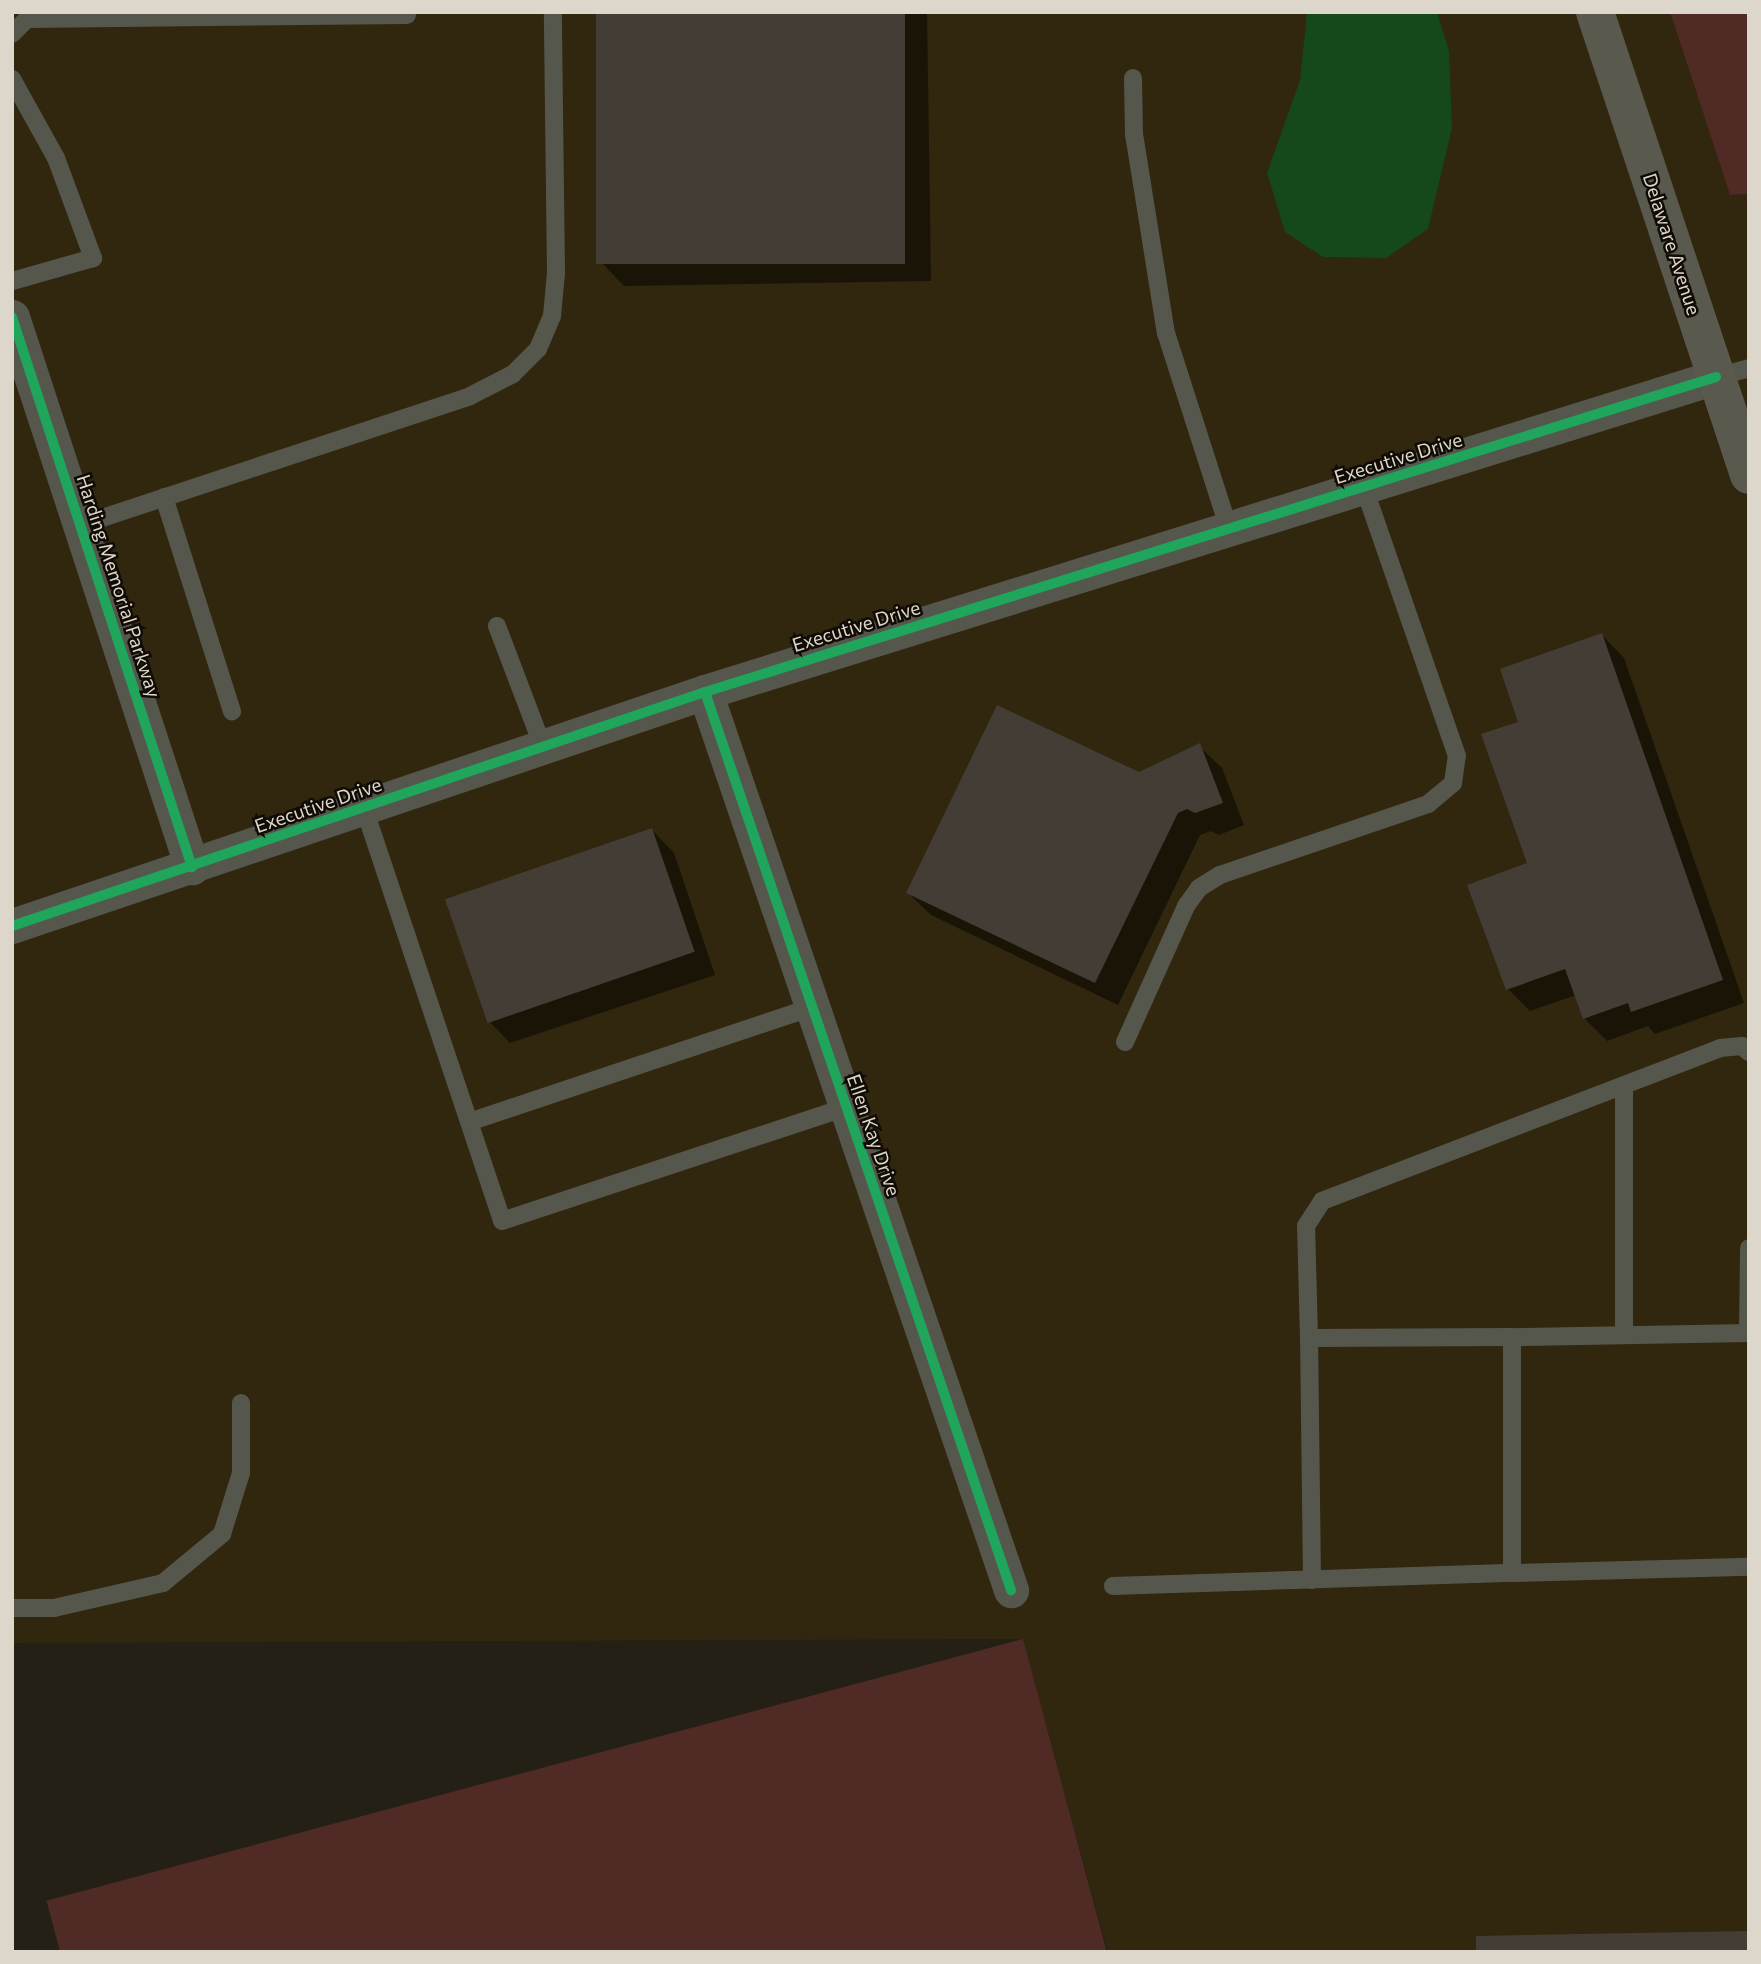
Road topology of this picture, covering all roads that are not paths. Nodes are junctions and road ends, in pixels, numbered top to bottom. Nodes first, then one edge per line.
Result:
1 (553, 12) edge
2 (1595, 12) edge
3 (407, 15) dead end
4 (12, 34) edge
5 (1133, 78) dead end
6 (12, 79) edge
7 (12, 281) edge
8 (12, 317) edge
9 (1732, 372) edge
10 (1749, 475) edge
11 (1364, 487) junction
12 (164, 497) junction
13 (81, 525) junction
14 (1229, 529) junction
15 (497, 626) dead end
16 (705, 692) junction
17 (232, 711) dead end
18 (542, 747) junction
19 (365, 808) junction
20 (192, 867) junction
21 (12, 926) edge
22 (812, 1007) junction
23 (1125, 1042) dead end
24 (1749, 1052) edge
25 (1624, 1086) junction
26 (846, 1107) junction
27 (470, 1122) junction
28 (1749, 1248) edge
29 (1749, 1333) edge
30 (1624, 1335) junction
31 (1512, 1337) junction
32 (1308, 1338) junction
33 (241, 1403) dead end
34 (1749, 1567) edge
35 (1512, 1573) junction
36 (1312, 1580) junction
37 (1113, 1586) dead end
38 (1011, 1590) dead end
39 (12, 1608) edge

1 - 12 lane
2 - 9 main road, Delaware Avenue
3 - 4 lane
5 - 14 lane
6 - 7 lane
8 - 13 street, Harding Memorial Parkway
9 - 10 main road, Delaware Avenue
9 - 11 street, Executive Drive
11 - 14 street, Executive Drive
11 - 23 lane
12 - 13 lane
12 - 17 lane
13 - 20 street, Harding Memorial Parkway
14 - 16 street, Executive Drive
15 - 18 lane
16 - 18 street, Executive Drive
16 - 22 street, Ellen Kay Drive
18 - 19 street, Executive Drive
19 - 20 street, Executive Drive
19 - 27 lane
20 - 21 street, Executive Drive
22 - 26 street, Ellen Kay Drive
22 - 27 lane
24 - 25 lane
25 - 30 lane
25 - 32 lane
26 - 27 lane
26 - 38 street, Ellen Kay Drive
28 - 29 lane
29 - 30 lane
30 - 31 lane
31 - 32 lane
31 - 35 lane
32 - 36 lane
33 - 39 lane
34 - 35 lane
35 - 36 lane
36 - 37 lane

